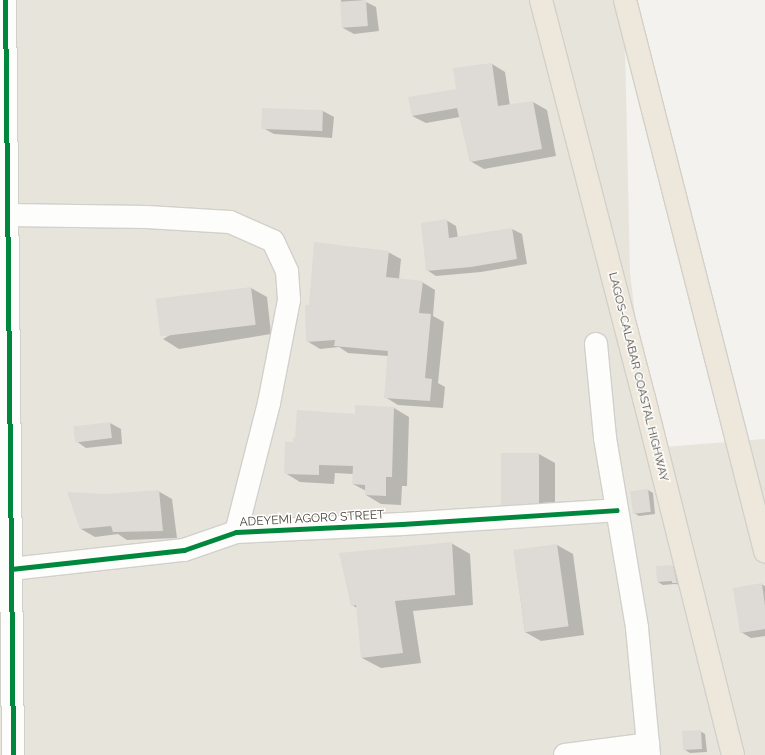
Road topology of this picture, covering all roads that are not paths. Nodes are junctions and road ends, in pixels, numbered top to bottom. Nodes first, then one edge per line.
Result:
1 (5, 0) edge
2 (541, 0) edge
3 (625, 0) edge
4 (3, 80) edge
5 (7, 215) junction
6 (596, 344) dead end
7 (617, 510) junction
8 (236, 532) junction
9 (765, 551) edge
10 (11, 569) junction
11 (6, 719) edge
12 (649, 749) edge
13 (13, 755) edge
14 (565, 755) edge
15 (733, 755) edge

1 - 4 street
2 - 15 highway, LAGOS-CALABAR COASTAL HIGHWAY
3 - 9 highway
4 - 5 street
5 - 8 street
5 - 10 street
6 - 7 street
7 - 8 street, ADEYEMI AGORO STREET
7 - 12 street
8 - 10 street, ADEYEMI AGORO STREET
10 - 11 street
11 - 13 street
12 - 14 street

